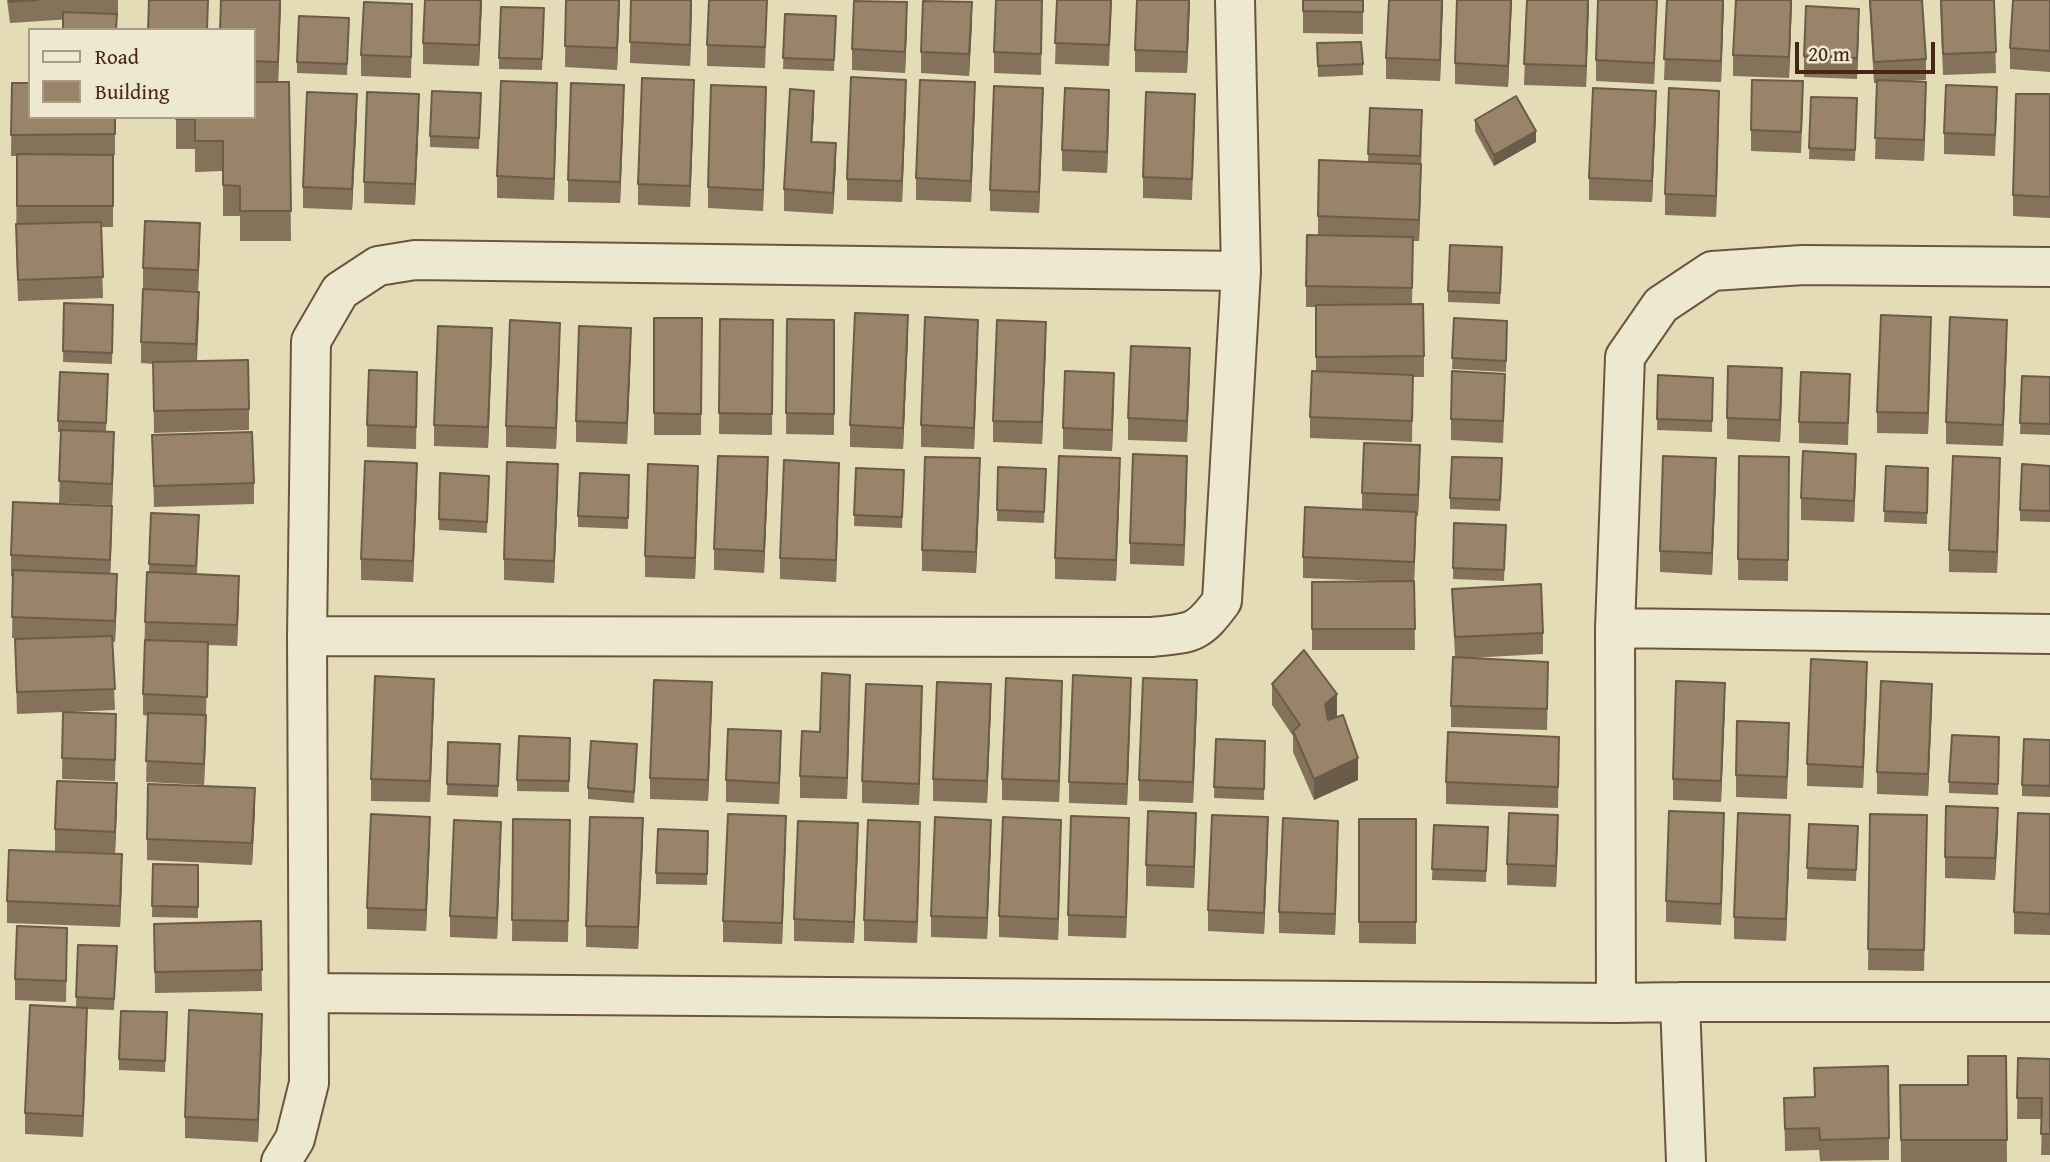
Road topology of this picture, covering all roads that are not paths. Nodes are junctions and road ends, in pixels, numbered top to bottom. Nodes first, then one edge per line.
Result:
1 (1235, 0) edge
2 (2050, 267) edge
3 (1241, 271) junction
4 (1615, 628) junction
5 (2050, 634) edge
6 (307, 636) junction
7 (309, 993) junction
8 (1680, 1002) junction
9 (2050, 1002) edge
10 (1616, 1003) junction
11 (281, 1162) edge
12 (1686, 1162) edge

1 - 3 street
2 - 4 street
3 - 6 street
3 - 6 street
4 - 5 street
4 - 10 street
6 - 7 street
7 - 10 street
7 - 11 street
8 - 9 street
8 - 10 street
8 - 12 street

